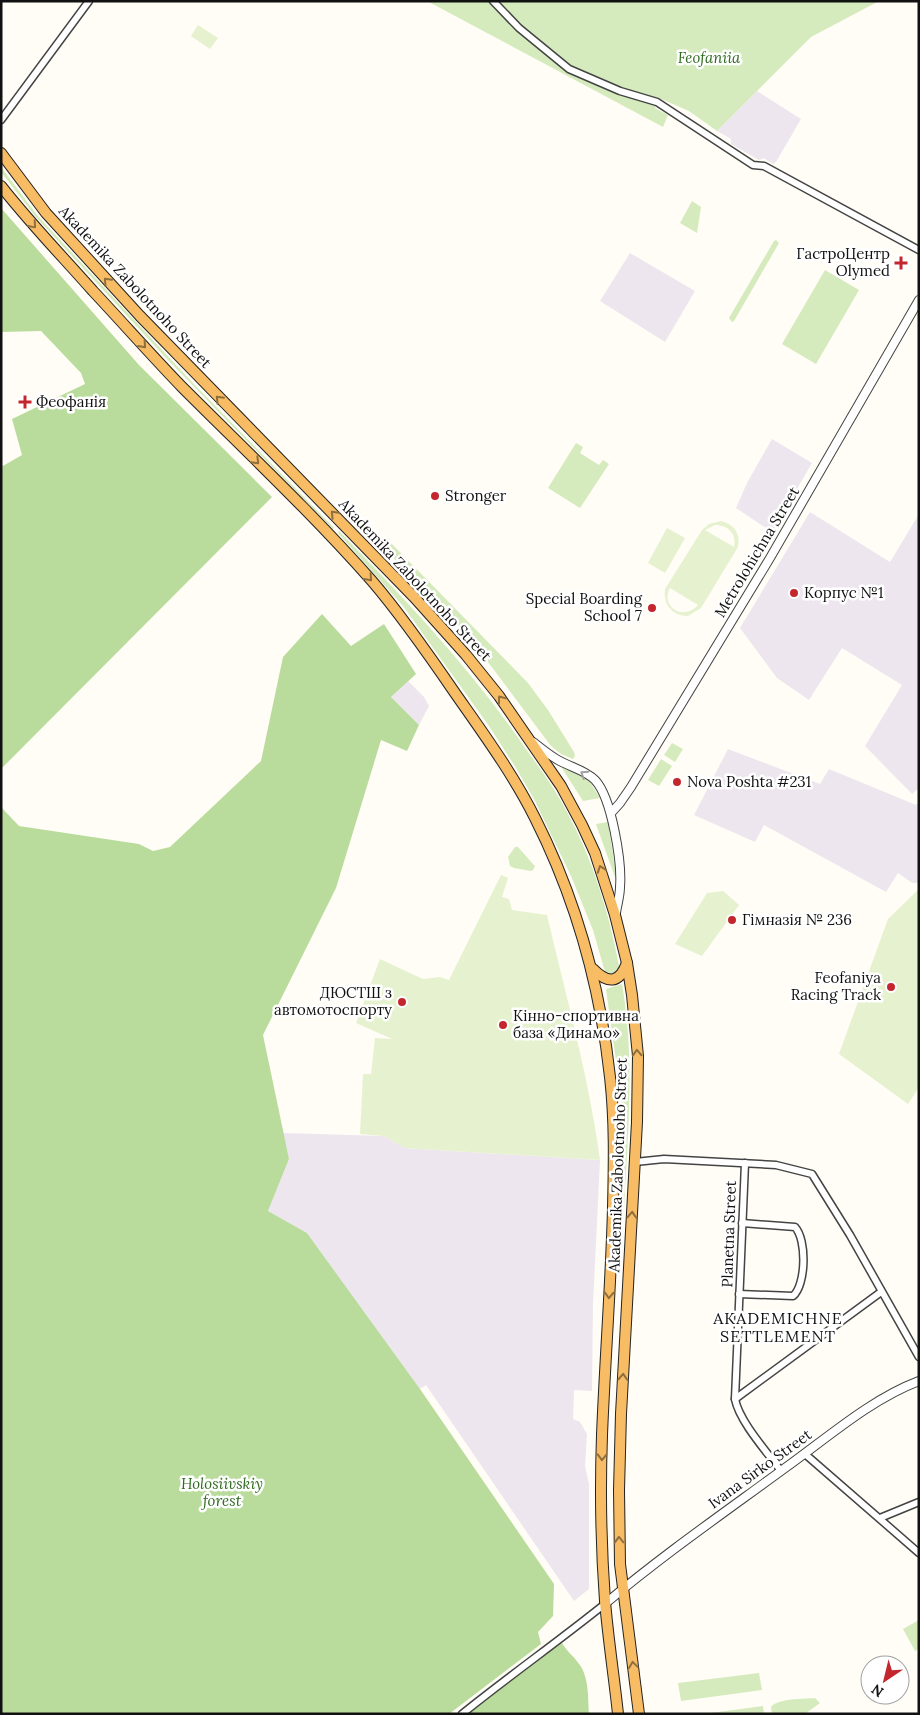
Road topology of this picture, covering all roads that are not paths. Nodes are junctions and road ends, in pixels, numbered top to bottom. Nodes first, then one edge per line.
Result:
1 (89, 1) edge
2 (493, 1) edge
3 (1, 120) edge
4 (1, 153) edge
5 (1, 186) edge
6 (919, 250) edge
7 (919, 300) edge
8 (530, 739) junction
9 (611, 813) junction
10 (615, 915) junction
11 (627, 963) junction
12 (592, 968) junction
13 (635, 1162) junction
14 (745, 1163) junction
15 (742, 1223) junction
16 (881, 1292) junction
17 (739, 1294) junction
18 (919, 1357) edge
19 (919, 1381) edge
20 (735, 1399) junction
21 (805, 1454) junction
22 (781, 1471) junction
23 (919, 1502) edge
24 (880, 1518) junction
25 (919, 1553) edge
26 (623, 1588) junction
27 (606, 1602) junction
28 (462, 1714) edge
29 (618, 1714) edge
30 (640, 1714) edge

1 - 3 street
2 - 6 street
8 -> 4 highway, Akademika Zabolotnoho Street
5 -> 12 highway, Akademika Zabolotnoho Street
7 - 9 street, Metrolohichna Street
9 -> 8 street
10 -> 8 highway, Akademika Zabolotnoho Street
9 - 10 street
10 - 11 highway, Akademika Zabolotnoho Street
11 - 12 highway
13 -> 11 highway, Akademika Zabolotnoho Street
12 -> 27 highway, Akademika Zabolotnoho Street
13 - 14 street
26 -> 13 highway, Akademika Zabolotnoho Street
14 - 15 street, Planetna Street
14 - 16 street
15 - 17 street, Planetna Street
15 - 17 street
16 - 18 street
16 - 20 street
17 - 20 street, Planetna Street
19 - 21 street, Ivana Sirko Street
20 - 22 street, Planetna Street
21 - 22 street, Ivana Sirko Street
21 - 24 street
22 - 26 street, Ivana Sirko Street
23 - 24 street
24 - 25 street
26 - 27 street, Ivana Sirko Street
30 -> 26 highway, Akademika Zabolotnoho Street
27 - 28 street
27 - 29 highway, Akademika Zabolotnoho Street

